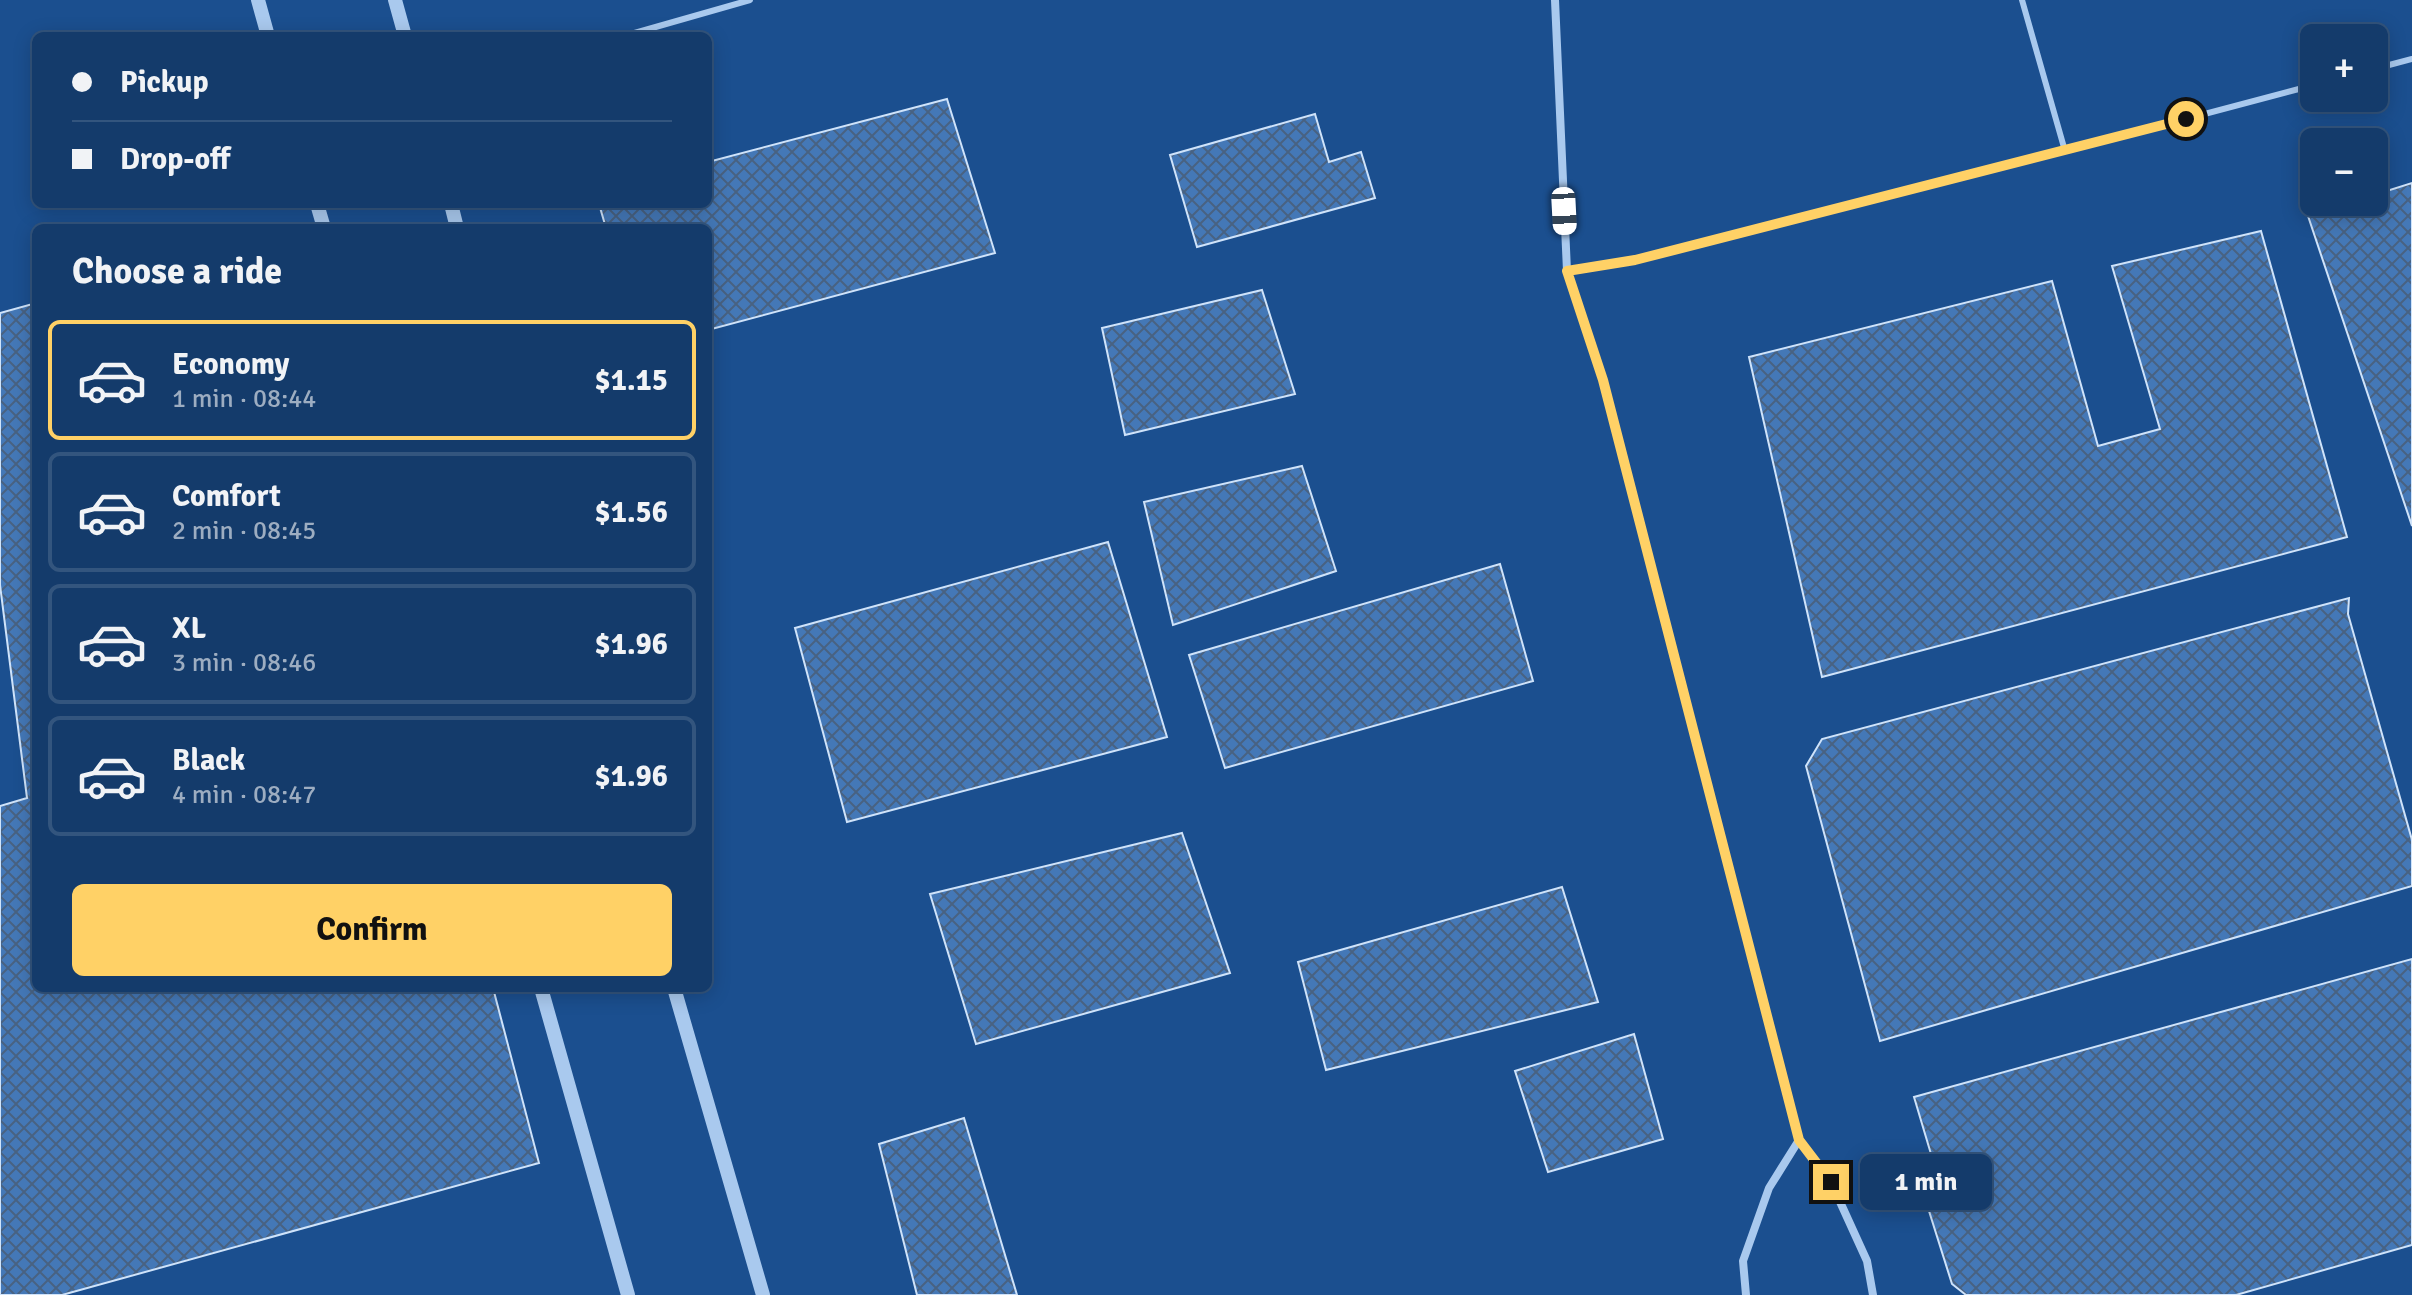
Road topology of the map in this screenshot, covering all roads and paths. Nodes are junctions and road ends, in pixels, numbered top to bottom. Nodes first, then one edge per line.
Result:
1 (258, 0) edge
2 (395, 0) edge
3 (750, 0) edge
4 (1555, 0) edge
5 (2022, 0) edge
6 (267, 32) edge
7 (404, 32) edge
8 (638, 32) edge
9 (2412, 59) edge
10 (2388, 65) edge
11 (2300, 89) edge
12 (2065, 151) junction
13 (1567, 271) junction
14 (542, 992) edge
15 (675, 992) edge
16 (1799, 1140) junction
17 (628, 1295) edge
18 (763, 1295) edge
19 (1746, 1295) edge
20 (1873, 1295) edge

1 - 6 street
2 - 7 street
3 - 8 lane
4 - 13 street
5 - 12 lane
9 - 10 lane
11 - 12 lane
12 - 13 lane
13 - 16 street
14 - 17 street
15 - 18 street
16 - 19 street
16 - 20 street

